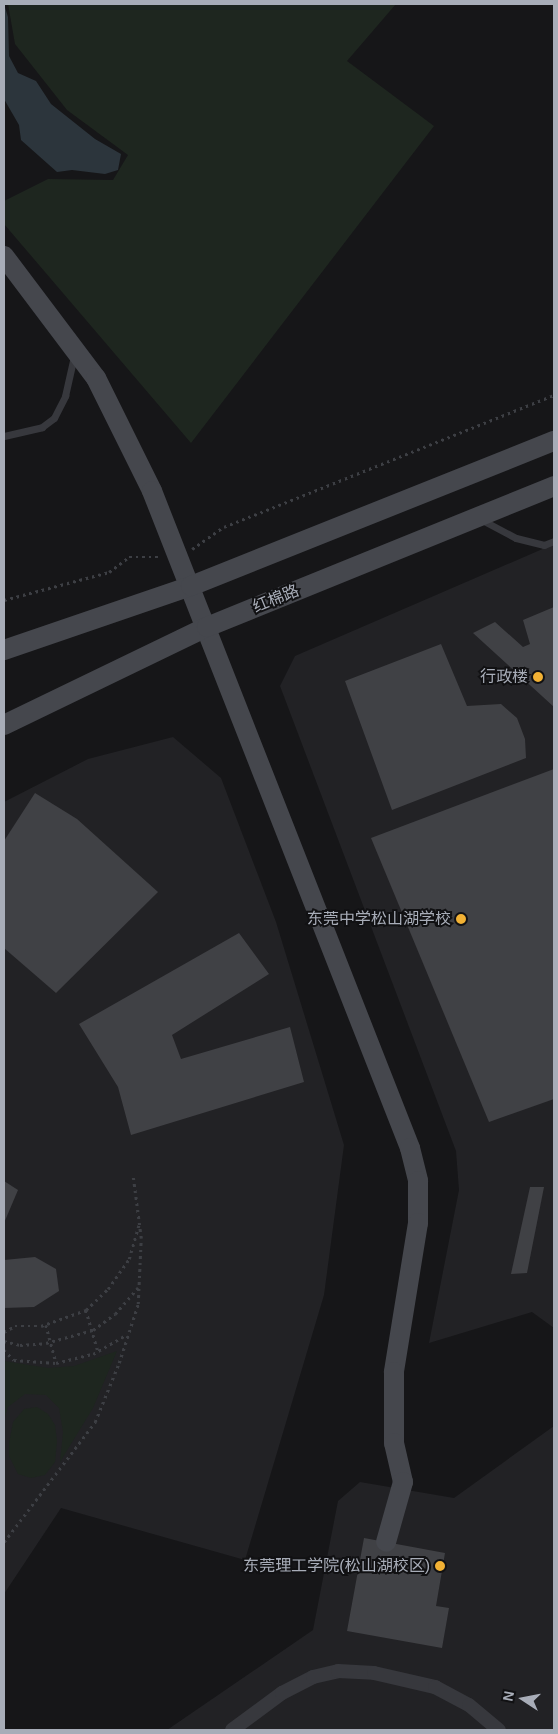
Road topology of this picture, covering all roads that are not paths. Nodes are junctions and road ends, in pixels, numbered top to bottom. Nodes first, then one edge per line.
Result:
1 (4, 256) edge
2 (76, 349) junction
3 (4, 436) edge
4 (554, 440) edge
5 (554, 486) edge
6 (478, 517) junction
7 (554, 541) edge
8 (191, 586) junction
9 (206, 627) junction
10 (4, 650) edge
11 (4, 725) edge
12 (386, 1542) dead end
13 (232, 1730) edge
14 (499, 1730) edge

1 - 2 street
2 - 3 lane
2 - 8 street
4 - 8 street
5 - 6 street, 红棉路
6 - 7 lane
6 - 9 street, 红棉路
8 - 9 street
8 - 10 street
9 - 11 street, 红棉路
9 - 12 street
13 - 14 street

